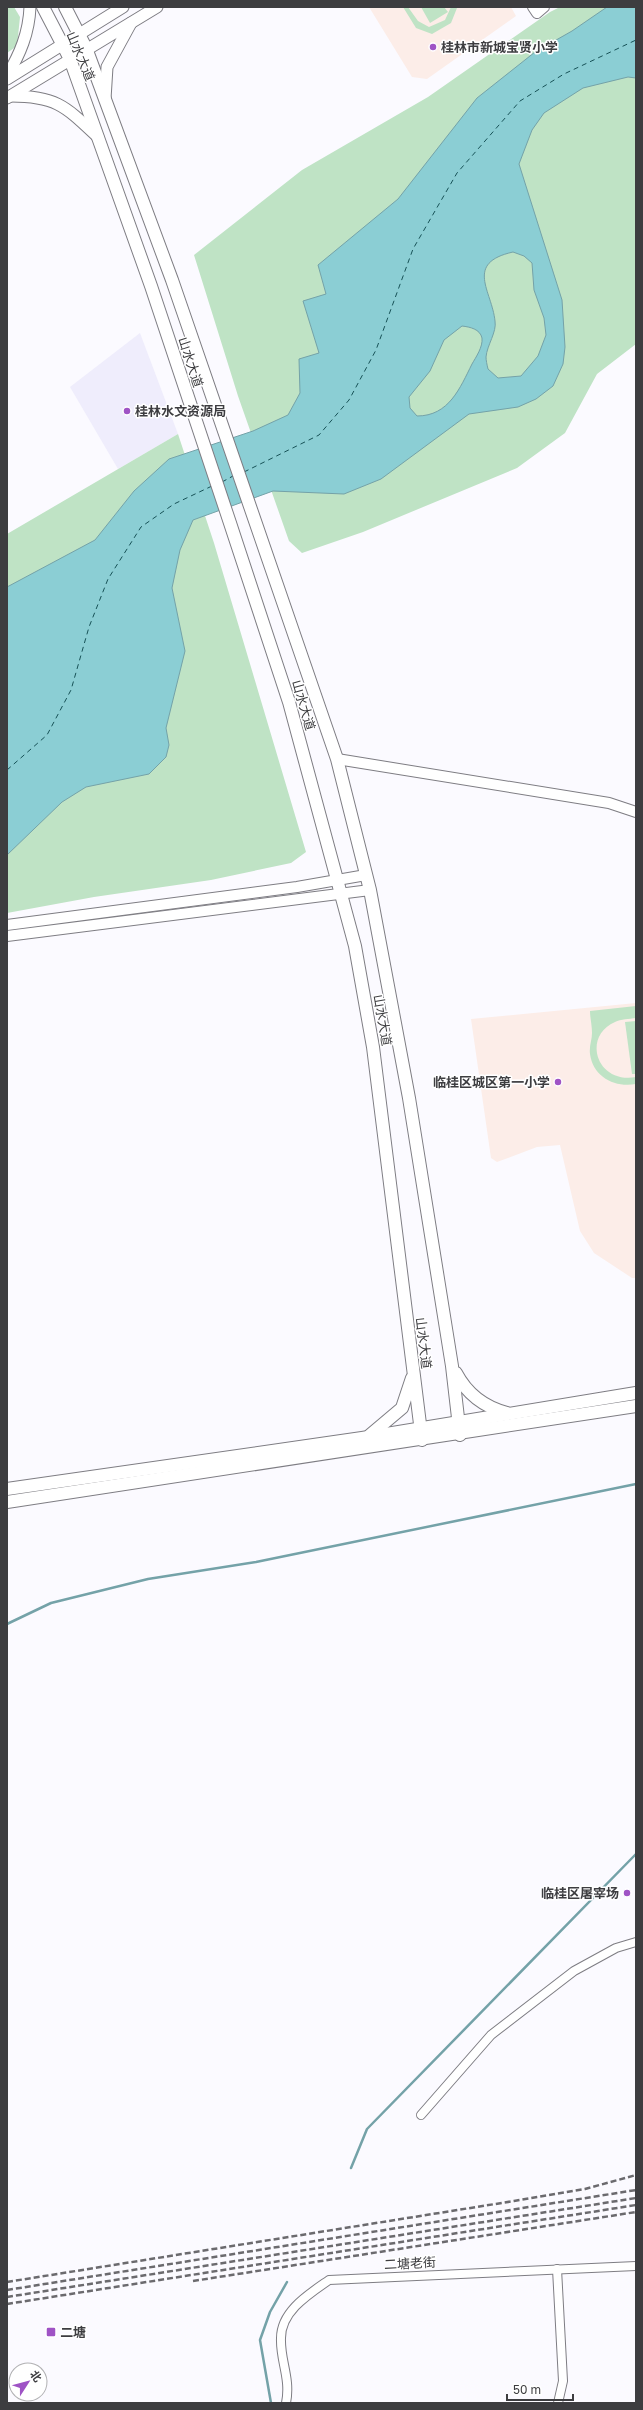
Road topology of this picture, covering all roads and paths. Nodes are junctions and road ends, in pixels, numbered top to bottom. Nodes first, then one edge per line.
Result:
1 (30, 7) edge
2 (43, 7) edge
3 (65, 7) edge
4 (124, 7) edge
5 (157, 7) edge
6 (533, 7) edge
7 (544, 7) edge
8 (132, 21) junction
9 (79, 34) junction
10 (62, 44) junction
11 (86, 48) junction
12 (70, 59) junction
13 (7, 77) edge
14 (9, 97) edge
15 (105, 100) junction
16 (98, 137) junction
17 (337, 758) junction
18 (636, 812) edge
19 (366, 874) junction
20 (337, 880) junction
21 (370, 890) junction
22 (341, 893) junction
23 (7, 925) edge
24 (7, 936) edge
25 (452, 1366) junction
26 (413, 1371) junction
27 (636, 1393) edge
28 (636, 1406) edge
29 (510, 1414) junction
30 (460, 1422) junction
31 (421, 1428) junction
32 (460, 1435) junction
33 (368, 1437) junction
34 (422, 1440) junction
35 (7, 1489) edge
36 (7, 1502) edge
37 (636, 1942) edge
38 (421, 2115) dead end
39 (636, 2266) edge
40 (558, 2268) junction
41 (286, 2403) edge
42 (558, 2403) edge

1 - 13 main road
2 - 10 main road, 山水大道
3 - 9 main road, 山水大道
4 - 9 main road
5 - 8 main road
6 - 7 street
8 - 11 main road
8 - 15 main road
9 - 10 main road
9 - 11 main road, 山水大道
10 - 12 main road, 山水大道
10 - 13 main road
11 - 12 main road
11 - 15 main road, 山水大道
12 - 14 main road
12 - 16 main road, 山水大道
14 - 16 main road
15 - 17 main road, 山水大道
16 - 20 main road, 山水大道
17 - 18 street
17 - 19 main road, 山水大道
19 - 20 street
19 - 21 main road, 山水大道
20 - 22 main road, 山水大道
20 - 23 street
21 - 22 street
21 - 25 main road, 山水大道
22 - 24 street
22 - 26 main road, 山水大道
25 - 29 main road
25 - 30 main road, 山水大道
26 - 31 main road, 山水大道
26 - 33 main road
27 - 29 main road
28 - 32 main road
29 - 30 main road
30 - 31 main road
30 - 32 main road, 山水大道
31 - 33 main road
31 - 34 main road, 山水大道
32 - 34 main road
33 - 35 main road
34 - 36 main road
37 - 38 street
39 - 40 street, 二塘老街
40 - 41 street, 二塘老街
40 - 42 street

